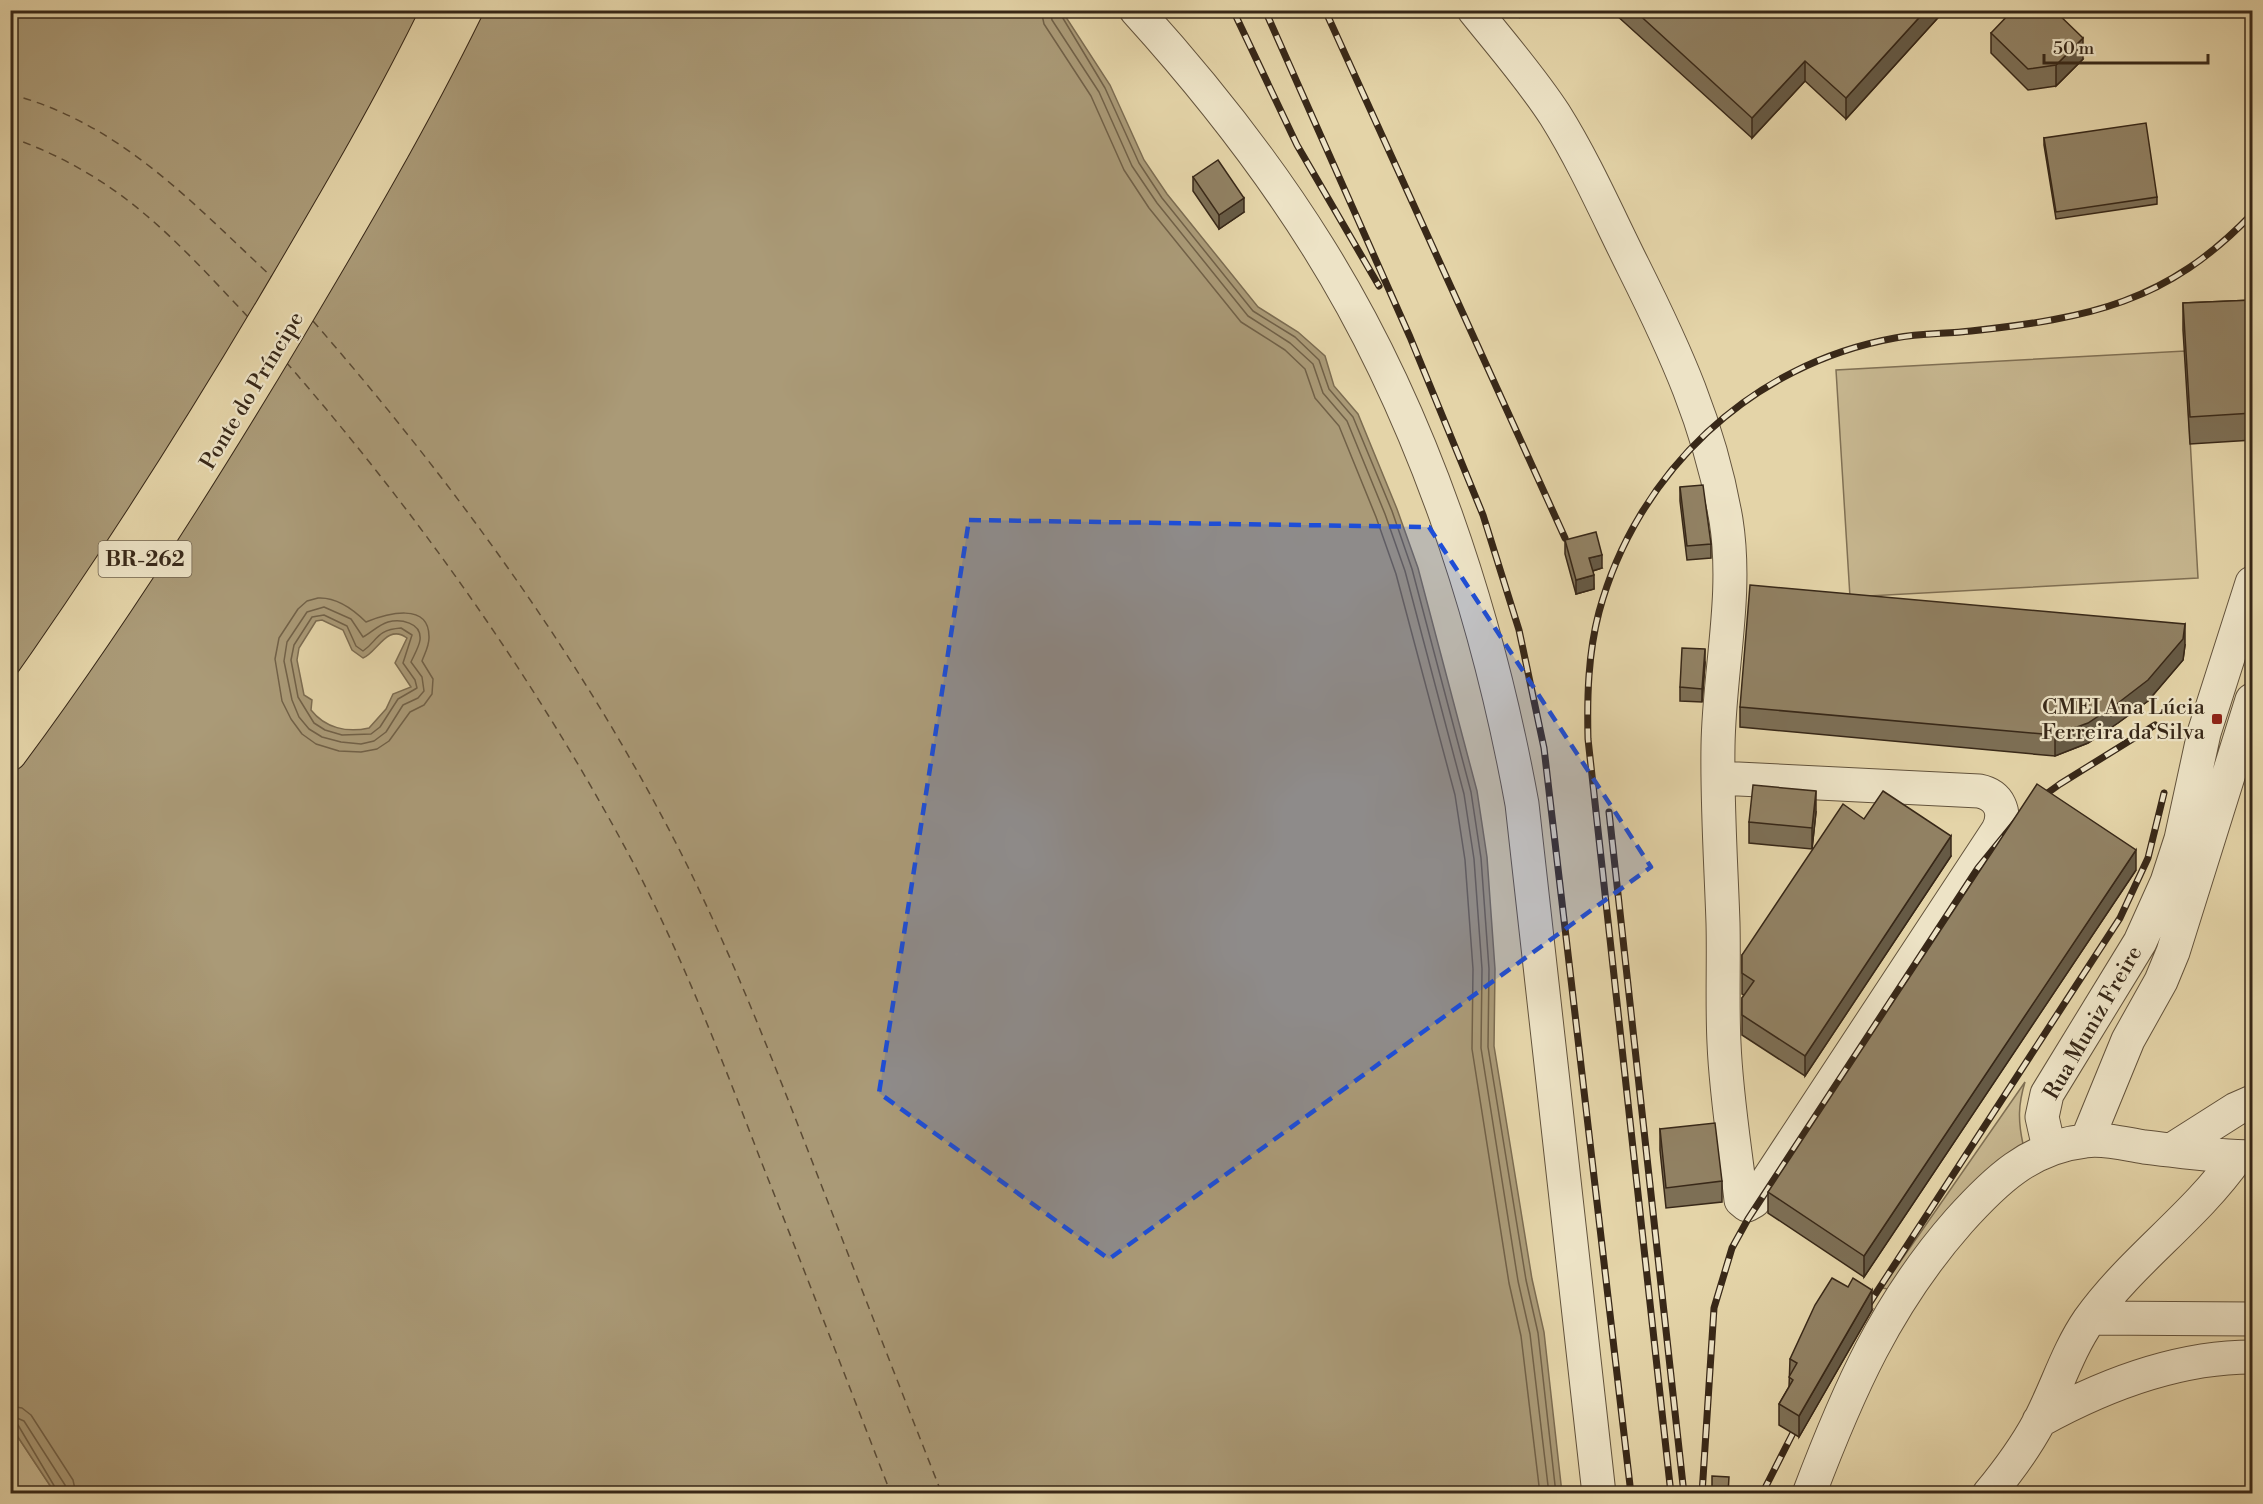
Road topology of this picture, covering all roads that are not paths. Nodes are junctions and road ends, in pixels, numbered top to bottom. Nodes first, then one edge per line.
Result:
1 (438, 10) edge
2 (466, 10) edge
3 (1136, 10) edge
4 (1474, 10) edge
5 (2253, 582) edge
6 (2253, 700) edge
7 (10, 713) edge
8 (10, 754) edge
9 (1718, 778) junction
10 (2253, 1102) edge
11 (2087, 1140) junction
12 (2049, 1148) junction
13 (2173, 1149) junction
14 (2245, 1157) edge
15 (2091, 1318) junction
16 (2253, 1319) edge
17 (2253, 1357) edge
18 (2039, 1421) junction
19 (1599, 1494) edge
20 (1809, 1494) edge
21 (1989, 1494) edge

1 - 7 main road, Ponte do Príncipe / BR-262
2 - 8 main road, Ponte do Príncipe / BR-262
3 - 19 street
4 - 9 street
5 - 12 street, Rua Muniz Freire
6 - 11 street, Rua Muniz Freire
9 - 9 street
10 - 13 street
11 - 12 street
11 - 13 street
12 - 20 street
13 - 14 street
14 - 15 street
15 - 16 street
15 - 18 street
17 - 18 street
18 - 21 street

